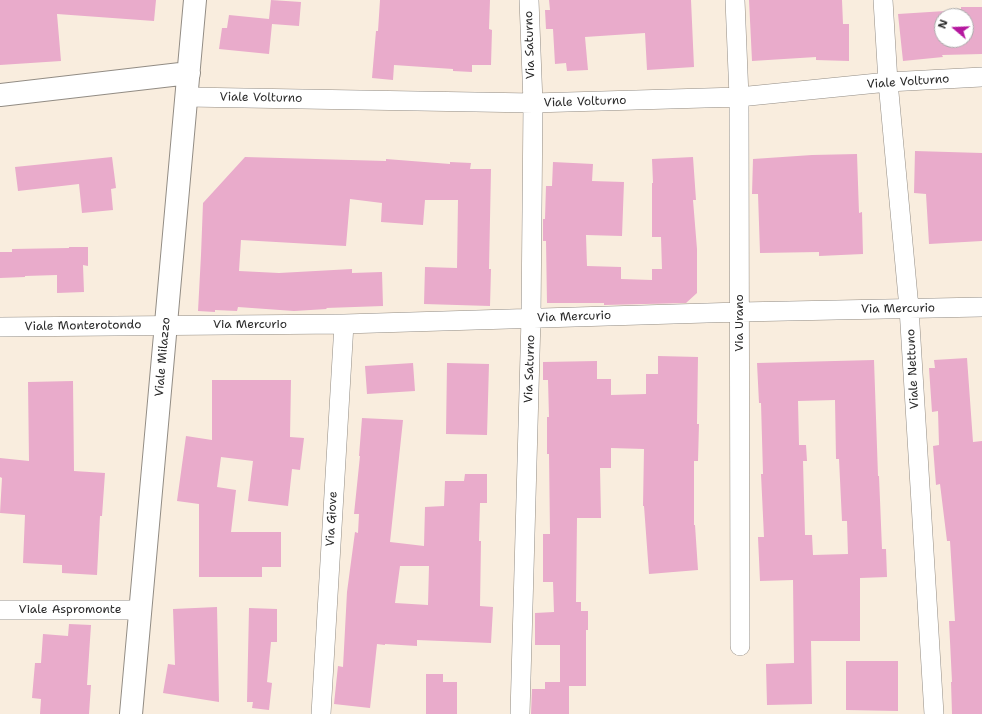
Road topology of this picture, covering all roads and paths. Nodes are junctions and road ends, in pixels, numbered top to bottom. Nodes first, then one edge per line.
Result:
1 (195, 0) edge
2 (529, 0) edge
3 (735, 0) edge
4 (883, 0) edge
5 (189, 73) junction
6 (982, 77) edge
7 (888, 82) junction
8 (0, 95) edge
9 (187, 97) junction
10 (739, 97) junction
11 (533, 104) junction
12 (982, 307) edge
13 (909, 308) junction
14 (740, 312) junction
15 (531, 318) junction
16 (344, 324) junction
17 (166, 325) junction
18 (0, 327) edge
19 (0, 610) edge
20 (140, 610) junction
21 (740, 646) dead end
22 (131, 714) edge
23 (321, 714) edge
24 (520, 714) edge
25 (934, 714) edge

1 - 5 street, Viale Milazzo
2 - 11 street, Via Saturno
3 - 10 street, Via Urano
4 - 7 street, Viale Nettuno
5 - 8 street
5 - 9 street, Viale Milazzo
6 - 7 street, Viale Volturno
7 - 10 street, Viale Volturno
7 - 13 street, Viale Nettuno
9 - 11 street, Viale Volturno
9 - 17 street, Viale Milazzo
10 - 11 street, Viale Volturno
10 - 14 street, Via Urano
11 - 15 street, Via Saturno
12 - 13 street, Via Mercurio
13 - 14 street, Via Mercurio
13 - 25 street, Viale Nettuno
14 - 15 street, Via Mercurio
14 - 21 street, Via Urano
15 - 16 street, Via Mercurio
15 - 24 street, Via Saturno
16 - 17 street, Via Mercurio
16 - 23 street, Via Giove
17 - 18 street, Viale Monterotondo
17 - 20 street, Viale Milazzo
19 - 20 street, Viale Aspromonte
20 - 22 street, Viale Milazzo

